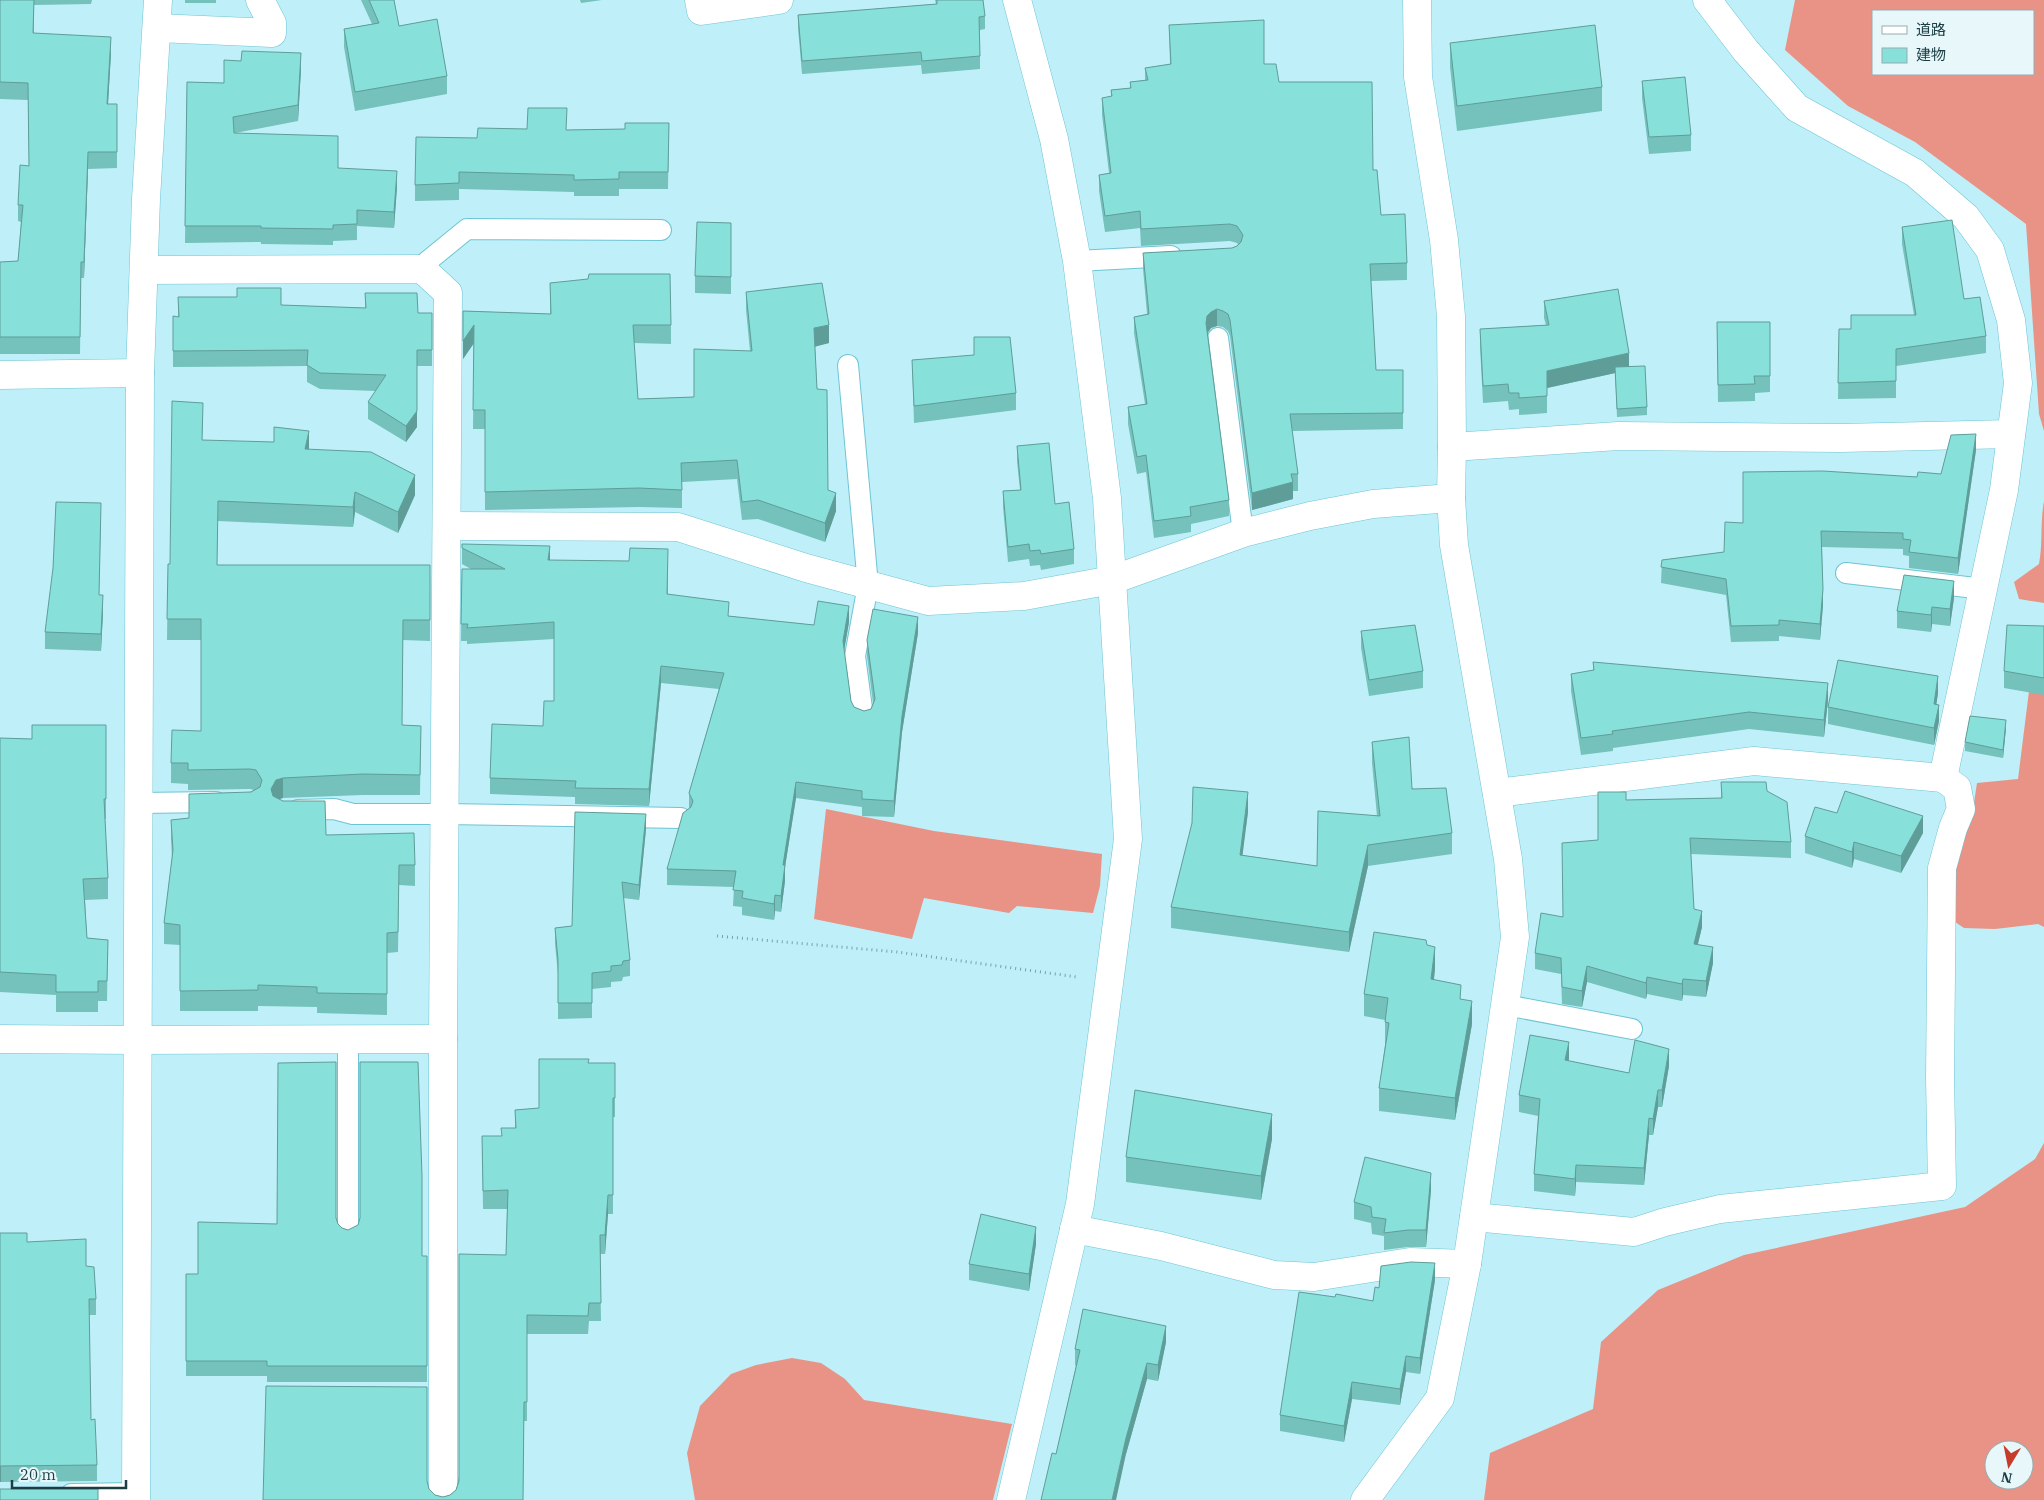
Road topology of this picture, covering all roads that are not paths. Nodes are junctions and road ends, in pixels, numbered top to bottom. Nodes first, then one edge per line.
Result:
1 (158, 0) edge
2 (260, 0) edge
3 (699, 0) edge
4 (779, 0) edge
5 (1017, 0) edge
6 (1417, 0) edge
7 (1707, 0) edge
8 (156, 28) junction
9 (661, 230) dead end
10 (1192, 255) edge
11 (1077, 261) junction
12 (418, 269) junction
13 (144, 270) junction
14 (1218, 338) dead end
15 (848, 365) dead end
16 (140, 373) junction
17 (0, 375) edge
18 (2011, 434) junction
19 (1452, 447) junction
20 (1451, 498) junction
21 (447, 526) junction
22 (1243, 532) junction
23 (1846, 573) dead end
24 (1112, 580) junction
25 (868, 585) junction
26 (1984, 589) junction
27 (863, 716) edge
28 (1944, 778) junction
29 (1497, 793) junction
30 (232, 802) edge
31 (139, 803) junction
32 (284, 810) edge
33 (444, 814) junction
34 (681, 818) edge
35 (1506, 1005) junction
36 (1632, 1029) dead end
37 (0, 1039) edge
38 (348, 1039) junction
39 (443, 1039) junction
40 (137, 1040) junction
41 (1474, 1217) junction
42 (1074, 1229) junction
43 (348, 1234) edge
44 (1467, 1264) junction
45 (49, 1494) edge
46 (136, 1496) edge
47 (443, 1500) edge
48 (1011, 1500) edge
49 (1365, 1500) edge

1 - 8 street
2 - 8 street
3 - 4 street
5 - 11 street
6 - 19 street
7 - 18 street
8 - 13 street
9 - 12 lane
10 - 11 lane
11 - 24 street
12 - 13 street
12 - 21 street
13 - 16 street
14 - 22 lane
15 - 25 lane
16 - 17 street
16 - 31 street
18 - 19 street
18 - 26 street
19 - 20 street
20 - 22 street
20 - 29 street
21 - 25 street
21 - 33 street
22 - 24 street
23 - 26 lane
24 - 25 street
24 - 42 street
25 - 27 lane
26 - 28 street
28 - 29 street
28 - 41 street
29 - 35 street
30 - 31 lane
31 - 40 street
32 - 33 lane
33 - 34 lane
33 - 39 street
35 - 36 lane
35 - 41 street
37 - 40 street
38 - 39 street
38 - 40 street
38 - 43 lane
39 - 47 street
40 - 46 street
41 - 44 street
42 - 44 street
42 - 48 street
44 - 49 street
45 - 46 lane

